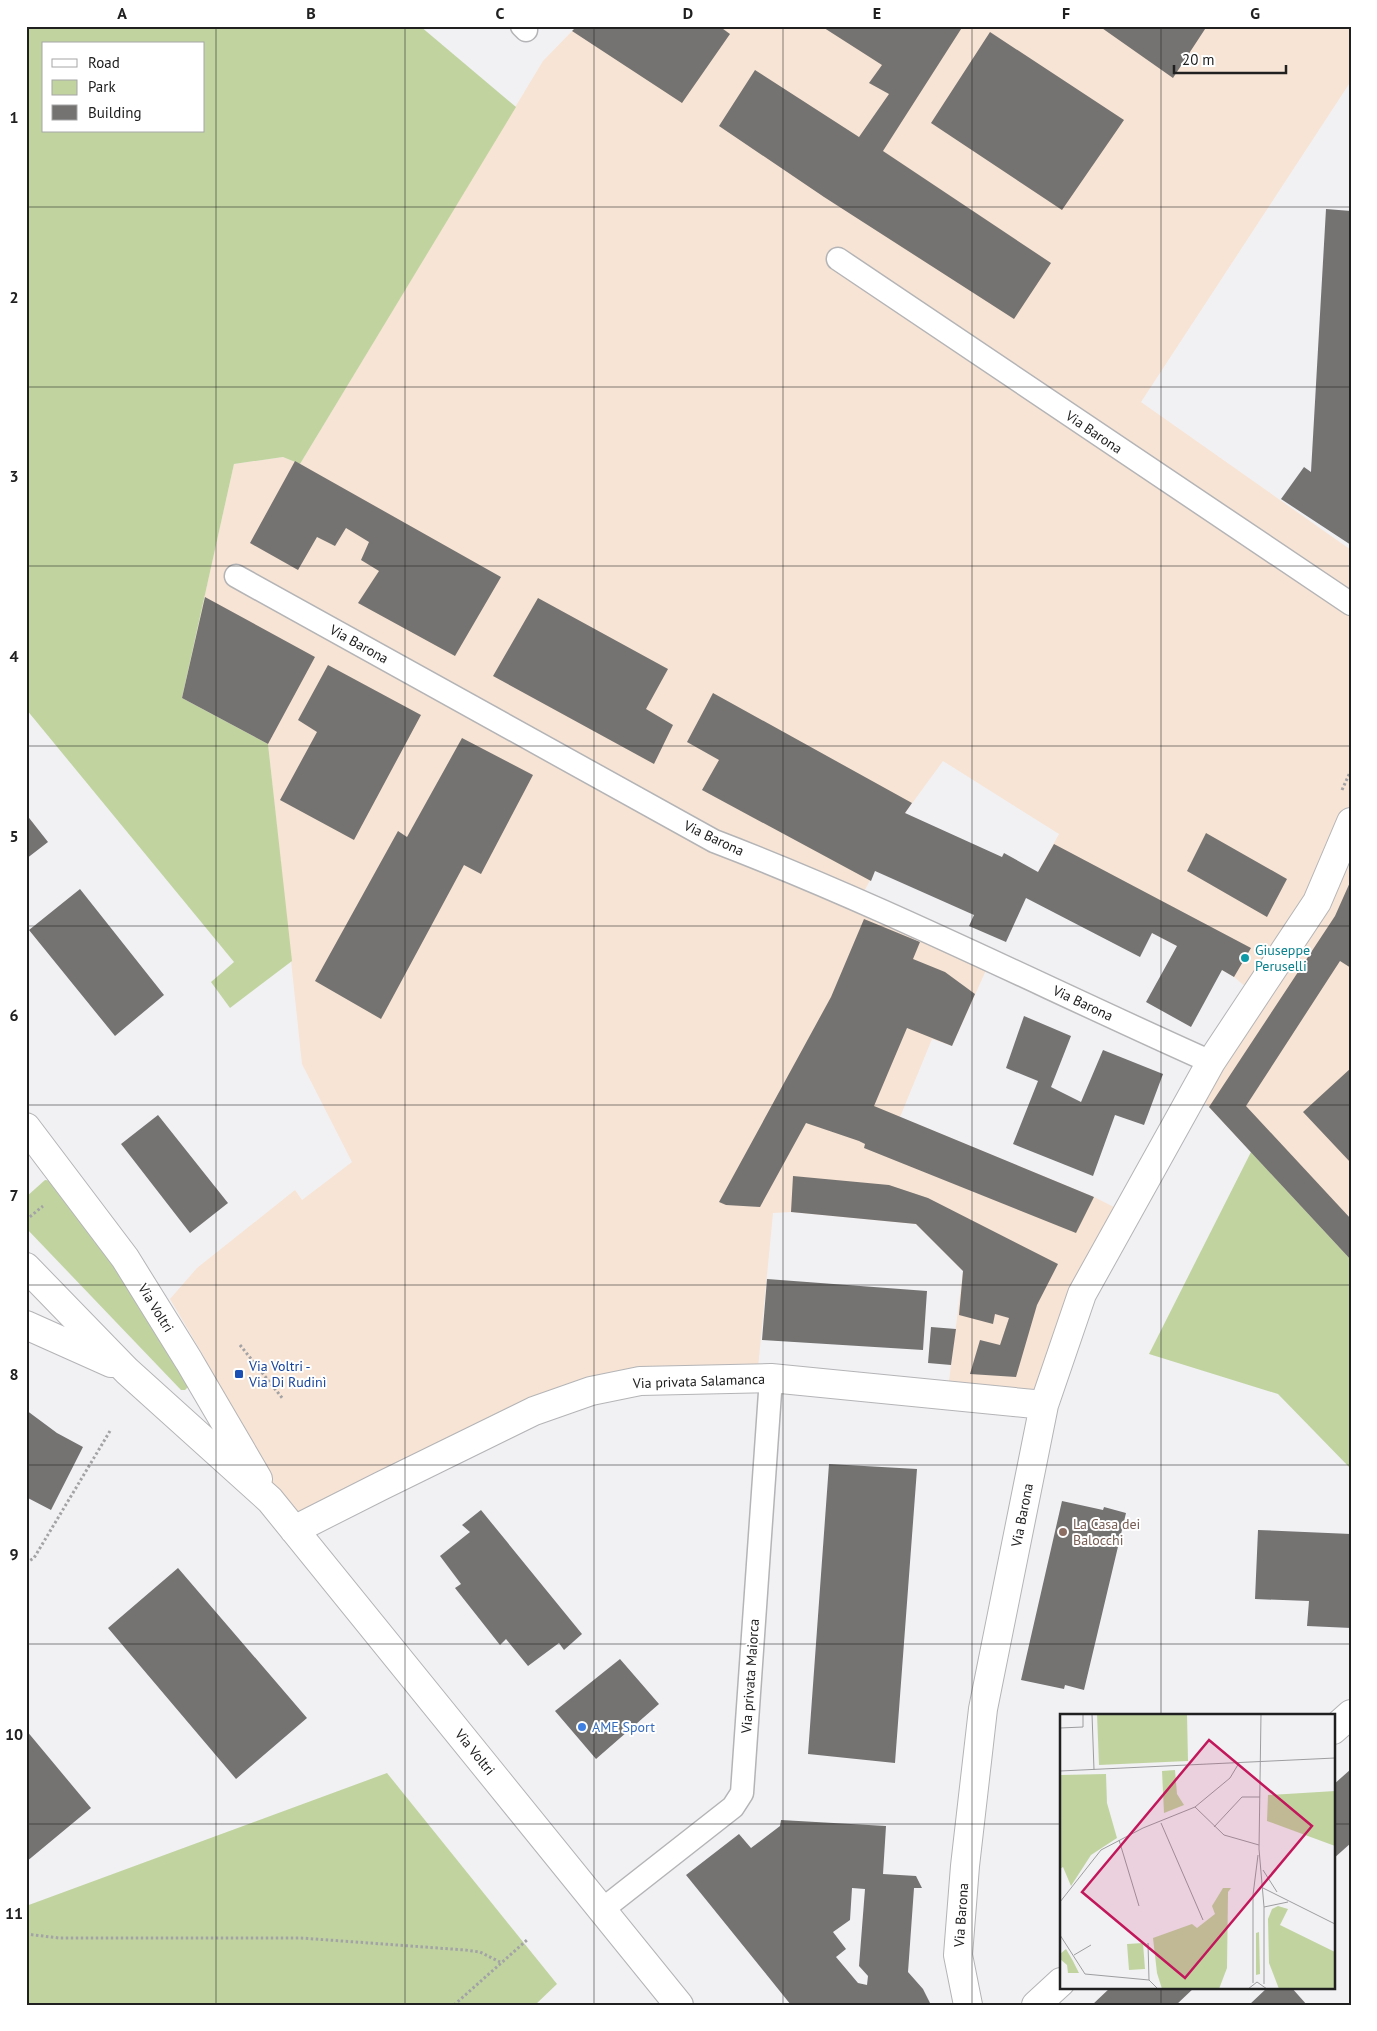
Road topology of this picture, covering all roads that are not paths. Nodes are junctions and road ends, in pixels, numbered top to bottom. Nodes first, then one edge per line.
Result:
1 (838, 260) dead end
2 (236, 576) dead end
3 (1351, 604) edge
4 (1351, 822) edge
5 (1211, 1062) junction
6 (26, 1127) edge
7 (26, 1267) edge
8 (26, 1325) edge
9 (127, 1371) junction
10 (771, 1378) junction
11 (1044, 1405) junction
12 (270, 1500) junction
13 (294, 1530) junction
14 (1351, 1714) edge
15 (1334, 1729) edge
16 (603, 1909) junction
17 (1060, 1983) edge
18 (679, 2005) edge
19 (968, 2005) edge
20 (1036, 2005) edge

1 - 3 lane, Via Barona
2 - 5 lane, Via Barona
4 - 5 street, Via Barona
5 - 11 street, Via Barona
6 - 12 street, Via Voltri
7 - 9 street, Via Voltri
8 - 9 street
9 - 12 street, Via Voltri
10 - 11 street, Via privata Salamanca
10 - 13 street, Via privata Salamanca
10 - 16 lane, Via privata Maiorca
11 - 19 street, Via Barona
12 - 13 street, Via Voltri
13 - 16 street, Via Voltri
14 - 15 street
16 - 18 street, Via Voltri
17 - 20 street

